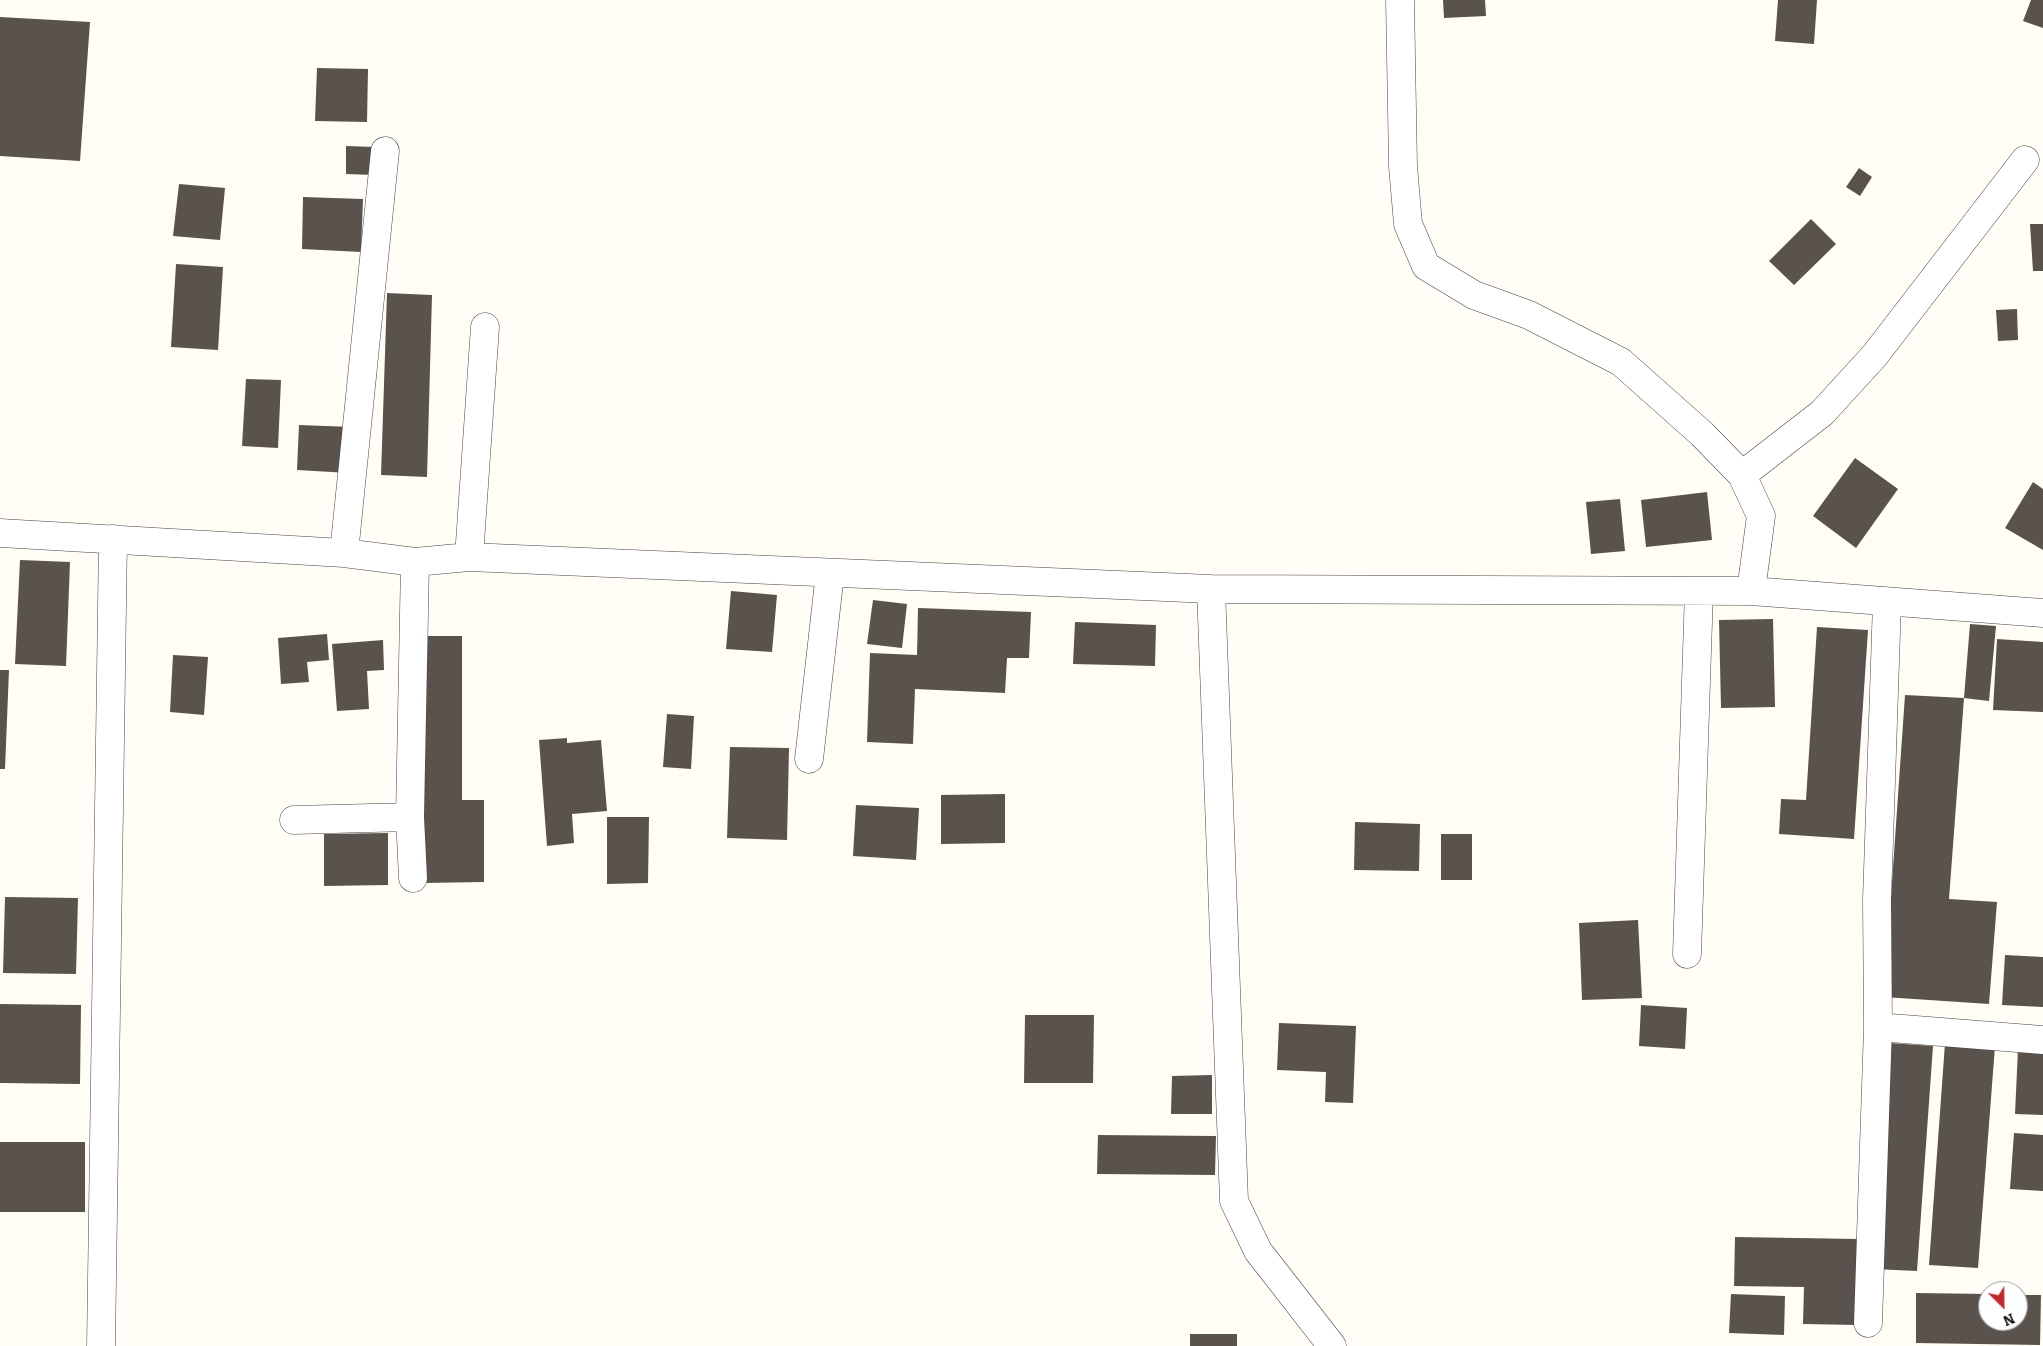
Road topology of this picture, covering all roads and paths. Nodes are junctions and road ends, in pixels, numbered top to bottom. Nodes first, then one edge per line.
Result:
1 (1400, 0) edge
2 (385, 151) dead end
3 (2025, 160) dead end
4 (485, 327) dead end
5 (1742, 475) junction
6 (0, 533) edge
7 (113, 539) junction
8 (344, 553) junction
9 (469, 557) junction
10 (415, 562) junction
11 (830, 573) junction
12 (1211, 589) junction
13 (1699, 591) junction
14 (1750, 591) junction
15 (1887, 602) junction
16 (2043, 613) edge
17 (809, 759) dead end
18 (410, 817) junction
19 (294, 820) dead end
20 (413, 878) dead end
21 (1687, 954) dead end
22 (1878, 1027) junction
23 (2043, 1040) edge
24 (1868, 1323) dead end
25 (101, 1346) edge
26 (1332, 1346) edge

1 - 5 street
2 - 8 street
3 - 5 street
4 - 9 street
5 - 14 street
6 - 7 street
7 - 8 street
7 - 25 street
8 - 10 street
9 - 10 street
9 - 11 street
10 - 18 street
11 - 12 street
11 - 17 street
12 - 13 street
12 - 26 street
13 - 14 street
13 - 21 street
14 - 15 street
15 - 16 street
15 - 22 street
18 - 19 street
18 - 20 street
22 - 23 street
22 - 24 street

